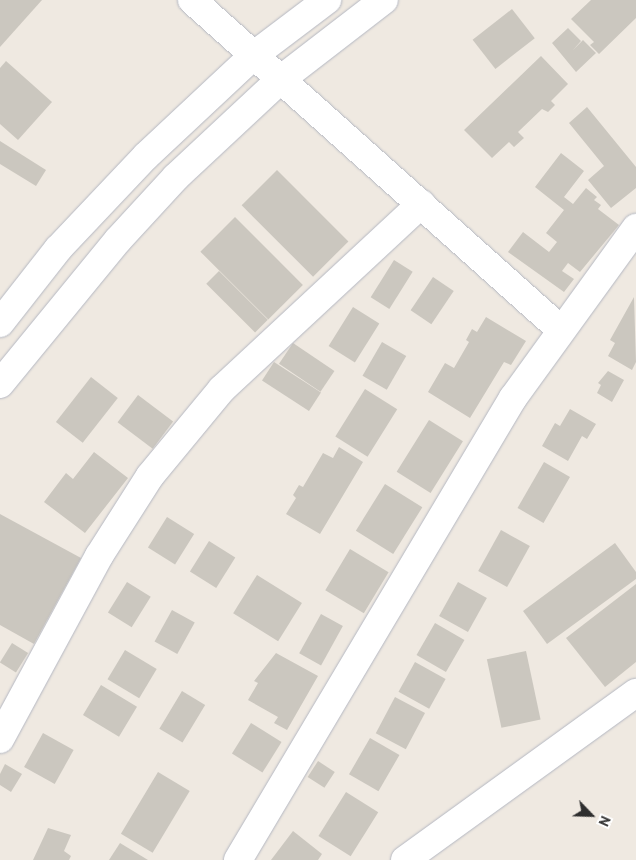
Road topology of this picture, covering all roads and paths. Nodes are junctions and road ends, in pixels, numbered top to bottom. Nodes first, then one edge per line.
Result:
1 (192, 0) edge
2 (327, 0) edge
3 (384, 0) edge
4 (253, 56) junction
5 (280, 80) junction
6 (421, 204) junction
7 (636, 228) edge
8 (0, 323) edge
9 (560, 329) junction
10 (0, 384) edge
11 (636, 693) edge
12 (0, 739) edge
13 (238, 860) edge
14 (405, 860) edge

1 - 4 street
2 - 4 street
3 - 5 street
4 - 5 street
4 - 8 street
5 - 6 street
5 - 10 street
6 - 9 street
6 - 12 street
7 - 9 street
9 - 13 street
11 - 14 street

